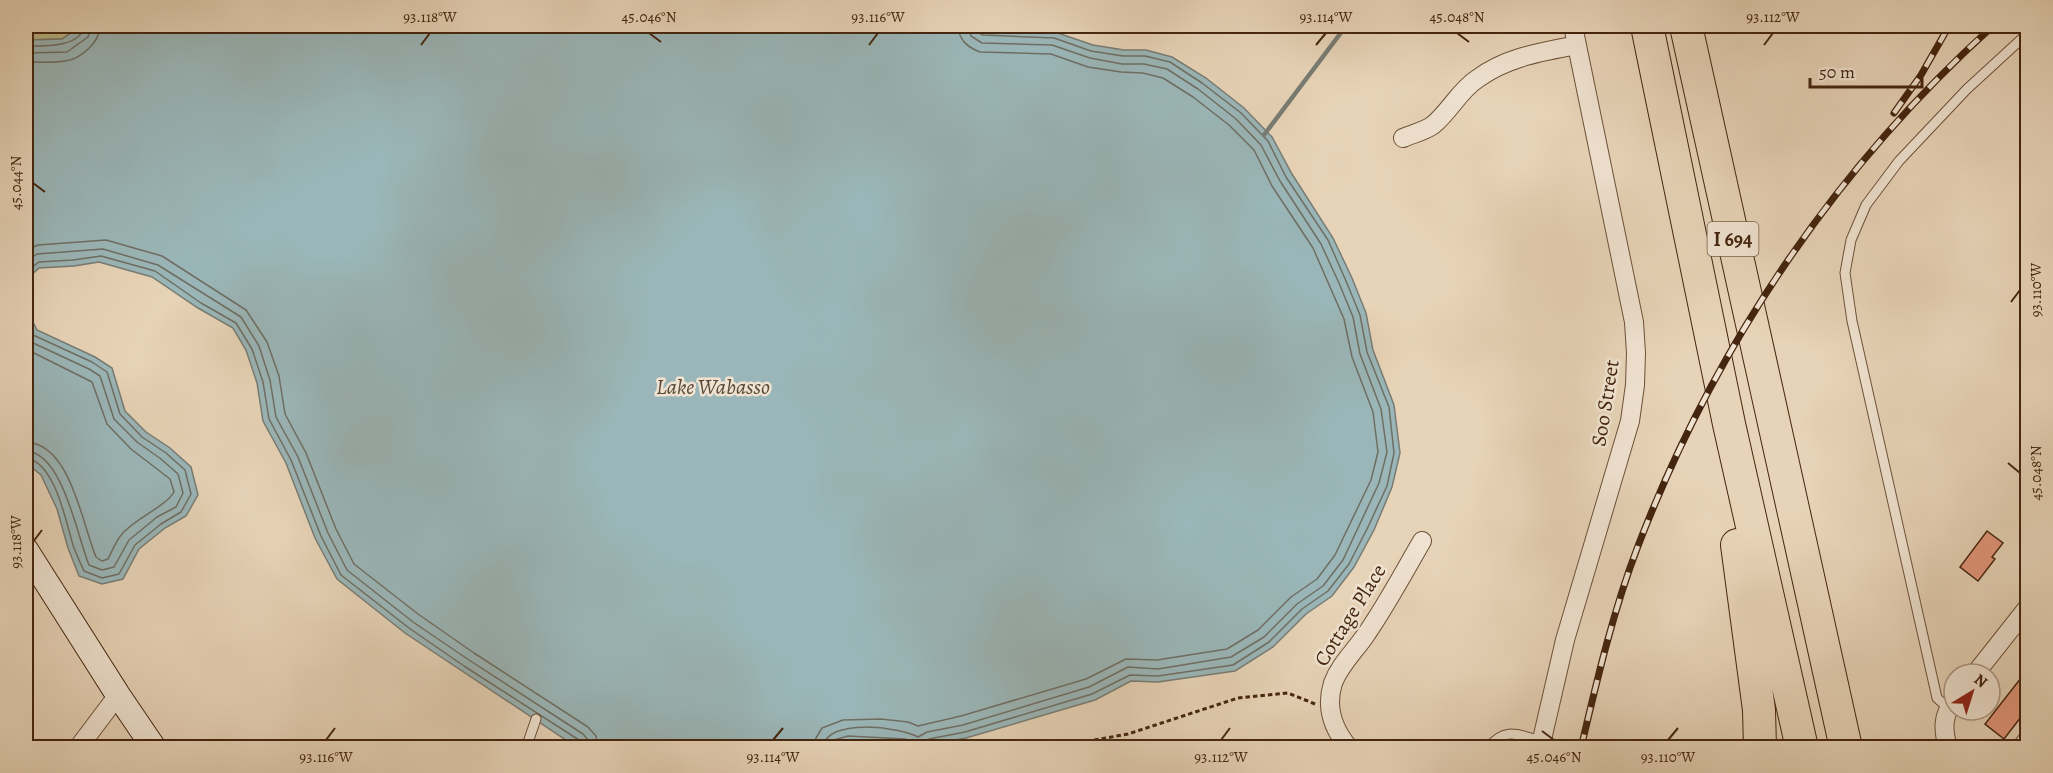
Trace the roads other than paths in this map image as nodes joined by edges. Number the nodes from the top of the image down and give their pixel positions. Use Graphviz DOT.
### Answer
graph roads {
  1 [pos="1573,26"];
  2 [pos="1647,26"];
  3 [pos="1686,26"];
  4 [pos="2028,33"];
  5 [pos="1577,45"];
  6 [pos="1403,138"];
  7 [pos="1729,424"];
  8 [pos="1422,541"];
  9 [pos="26,550"];
  10 [pos="2028,607"];
  11 [pos="1824,648"];
  12 [pos="1984,662"];
  13 [pos="118,696"];
  14 [pos="1942,700"];
  15 [pos="536,719"];
  16 [pos="1944,722"];
  17 [pos="2028,732"];
  18 [pos="1946,740"];
  19 [pos="1541,744"];
  20 [pos="78,747"];
  21 [pos="154,747"];
  22 [pos="526,747"];
  23 [pos="1349,747"];
  24 [pos="1488,747"];
  25 [pos="1760,747"];
  26 [pos="1802,747"];
  27 [pos="1846,747"];
  28 [pos="1864,747"];
  29 [pos="2015,747"];
  1 -- 5 [label="street, Soo Street"];
  2 -- 7 [label="highway, I 694"];
  3 -- 11 [label="highway, I 694"];
  4 -- 14 [label="lane"];
  5 -- 6 [label="street"];
  5 -- 19 [label="street, Soo Street"];
  7 -- 25 [label="highway"];
  7 -- 26 [label="highway, I 694"];
  8 -- 23 [label="street, Cottage Place"];
  9 -- 13 [label="street"];
  10 -- 12 [label="street"];
  11 -- 27 [label="highway, I 694"];
  11 -- 28 [label="highway"];
  13 -- 20 [label="street"];
  13 -- 21 [label="street"];
  15 -- 22 [label="lane"];
  16 -- 18 [label="street"];
  17 -- 29 [label="lane"];
  19 -- 24 [label="lane"];
}
